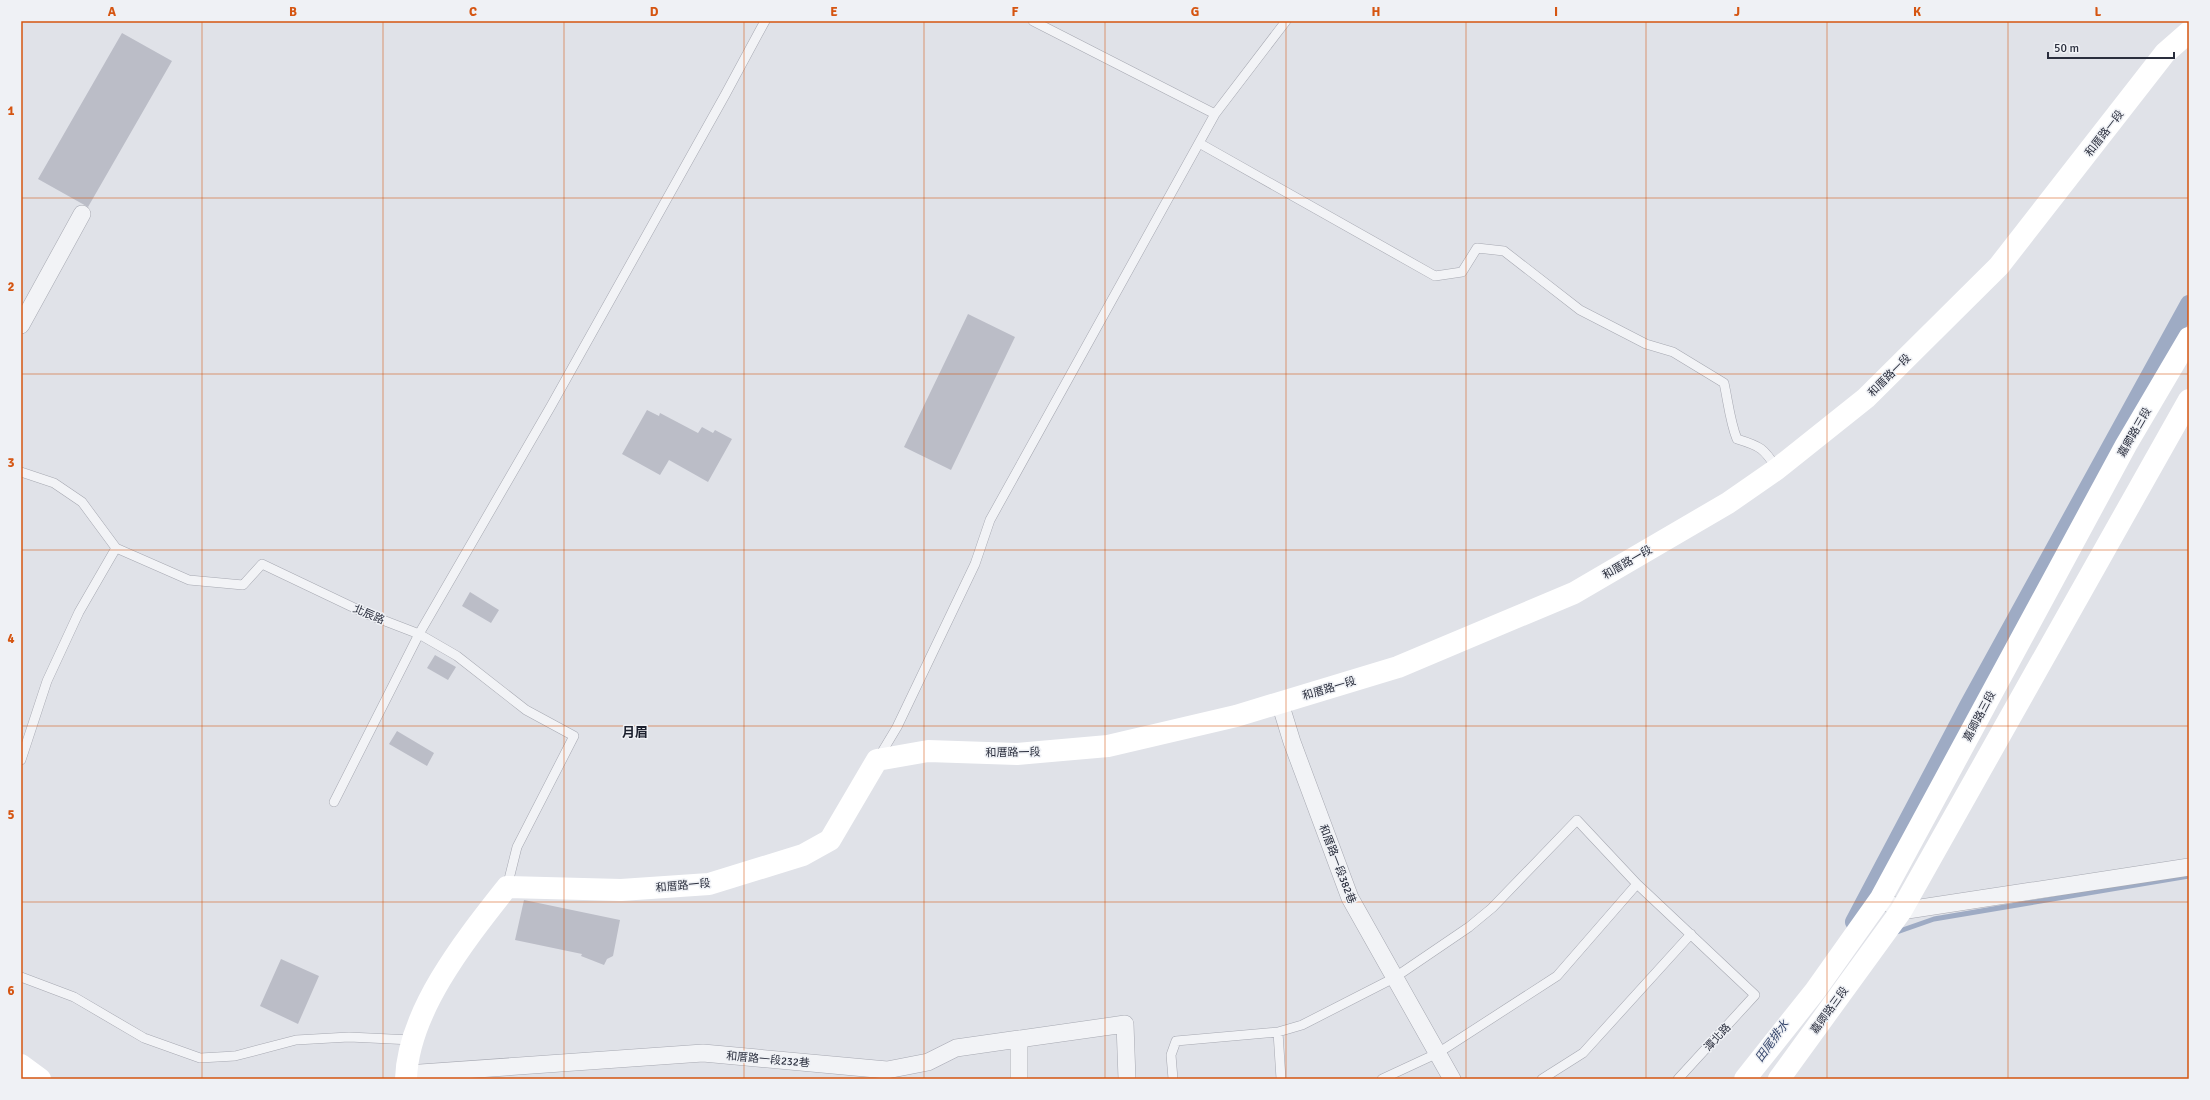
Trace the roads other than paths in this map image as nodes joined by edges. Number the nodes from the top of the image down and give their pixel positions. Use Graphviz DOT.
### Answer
graph roads {
  1 [pos="765,21"];
  2 [pos="1033,21"];
  3 [pos="1286,21"];
  4 [pos="2189,32"];
  5 [pos="1214,114"];
  6 [pos="1198,143"];
  7 [pos="82,214"];
  8 [pos="21,325"];
  9 [pos="2189,338"];
  10 [pos="2189,400"];
  11 [pos="1777,469"];
  12 [pos="21,472"];
  13 [pos="116,548"];
  14 [pos="419,634"];
  15 [pos="1280,703"];
  16 [pos="21,760"];
  17 [pos="877,760"];
  18 [pos="334,802"];
  19 [pos="2189,867"];
  20 [pos="1637,884"];
  21 [pos="507,887"];
  22 [pos="1881,898"];
  23 [pos="1901,911"];
  24 [pos="1692,934"];
  25 [pos="21,977"];
  26 [pos="1394,978"];
  27 [pos="1278,1032"];
  28 [pos="1019,1039"];
  29 [pos="412,1040"];
  30 [pos="1438,1053"];
  31 [pos="21,1065"];
  32 [pos="887,1075"];
  33 [pos="406,1077"];
  34 [pos="40,1079"];
  35 [pos="1019,1079"];
  36 [pos="1127,1079"];
  37 [pos="1173,1079"];
  38 [pos="1281,1079"];
  39 [pos="1382,1079"];
  40 [pos="1452,1079"];
  41 [pos="1542,1079"];
  42 [pos="1678,1079"];
  43 [pos="1745,1079"];
  44 [pos="1779,1079"];
  1 -- 14 [label="lane"];
  2 -- 5 [label="lane"];
  3 -- 5 [label="lane"];
  4 -- 11 [label="street, 和厝路一段"];
  5 -- 6 [label="lane"];
  6 -- 11 [label="lane"];
  6 -- 17 [label="lane"];
  7 -- 8 [label="street"];
  9 -- 22 [label="street, 嘉卿路三段"];
  10 -- 23 [label="street, 嘉卿路三段"];
  11 -- 15 [label="street, 和厝路一段"];
  12 -- 13 [label="lane, 北辰路"];
  13 -- 14 [label="lane, 北辰路"];
  13 -- 16 [label="lane"];
  14 -- 18 [label="lane"];
  14 -- 21 [label="lane, 北辰路"];
  15 -- 17 [label="street, 和厝路一段"];
  15 -- 26 [label="street, 和厝路一段382巷"];
  17 -- 21 [label="street, 和厝路一段"];
  19 -- 23 [label="street"];
  20 -- 24 [label="lane"];
  20 -- 26 [label="lane"];
  20 -- 30 [label="lane"];
  21 -- 29 [label="street"];
  22 -- 23 [label="street"];
  22 -- 43 [label="street, 嘉卿路三段"];
  23 -- 44 [label="street, 嘉卿路三段"];
  24 -- 41 [label="lane"];
  24 -- 42 [label="lane, 潭北路"];
  25 -- 29 [label="lane"];
  26 -- 27 [label="lane"];
  26 -- 30 [label="street, 和厝路一段382巷"];
  27 -- 37 [label="lane"];
  27 -- 38 [label="lane"];
  28 -- 32 [label="street, 和厝路一段232巷"];
  28 -- 35 [label="street"];
  28 -- 36 [label="street, 和厝路一段232巷"];
  29 -- 33 [label="street"];
  30 -- 39 [label="lane"];
  30 -- 40 [label="street, 和厝路一段382巷"];
  31 -- 34 [label="street"];
  32 -- 33 [label="street, 和厝路一段232巷"];
}
